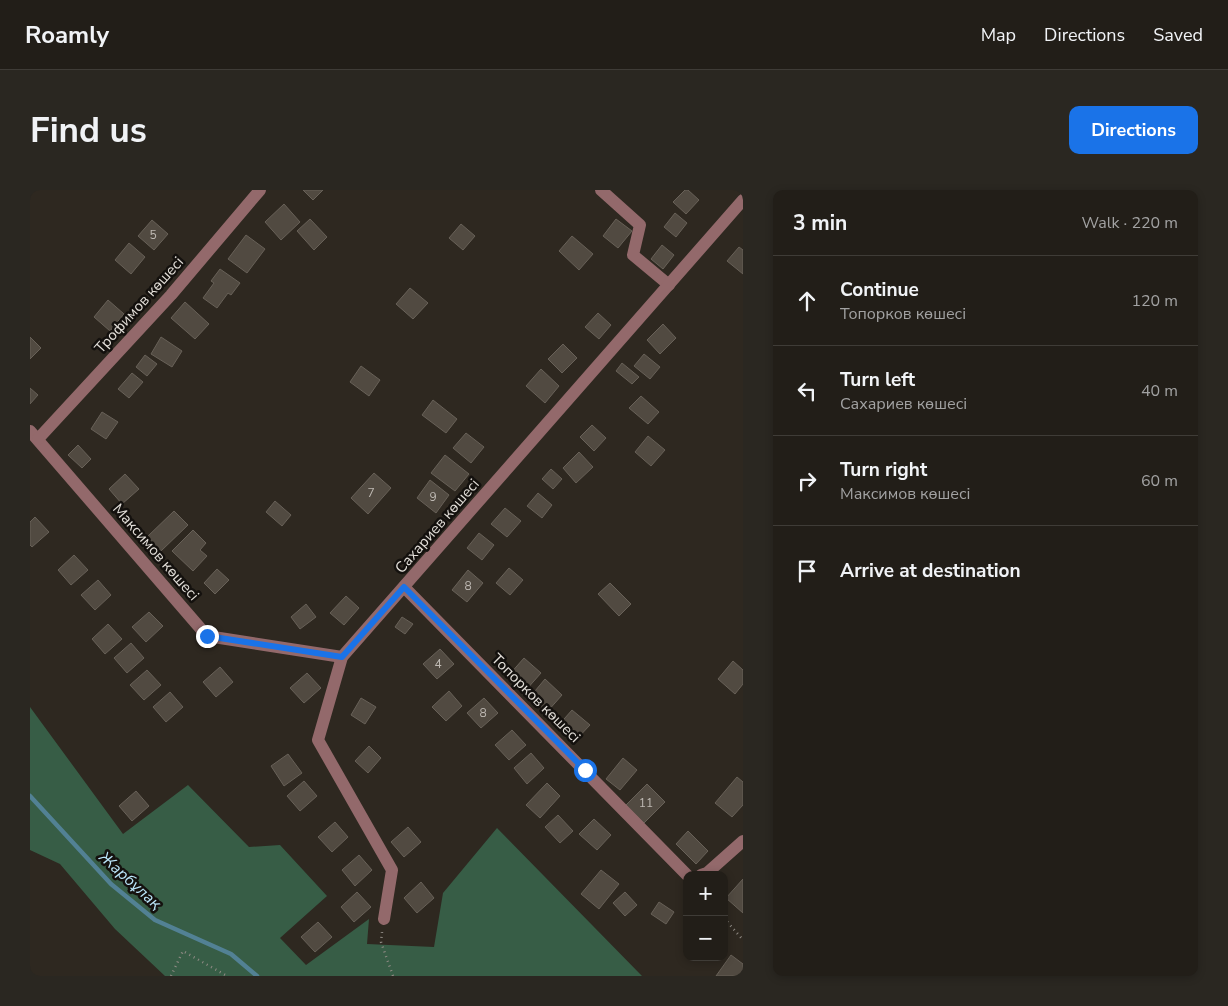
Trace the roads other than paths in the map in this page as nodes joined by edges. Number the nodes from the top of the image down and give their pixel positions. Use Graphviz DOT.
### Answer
graph roads {
  1 [pos="260,190"];
  2 [pos="601,190"];
  3 [pos="743,200"];
  4 [pos="669,285"];
  5 [pos="34,435"];
  6 [pos="404,587"];
  7 [pos="342,657"];
  8 [pos="743,841"];
  9 [pos="683,871"];
  10 [pos="710,871"];
  11 [pos="384,919"];
  1 -- 5 [label="street, Трофимов көшесі"];
  2 -- 4 [label="street"];
  3 -- 4 [label="street, Сахариев көшесі"];
  4 -- 6 [label="street, Сахариев көшесі"];
  5 -- 7 [label="street, Максимов көшесі"];
  6 -- 7 [label="street, Сахариев көшесі"];
  6 -- 9 [label="street, Топорков көшесі"];
  7 -- 11 [label="street, Сахариев көшесі"];
  8 -- 10 [label="street"];
}
